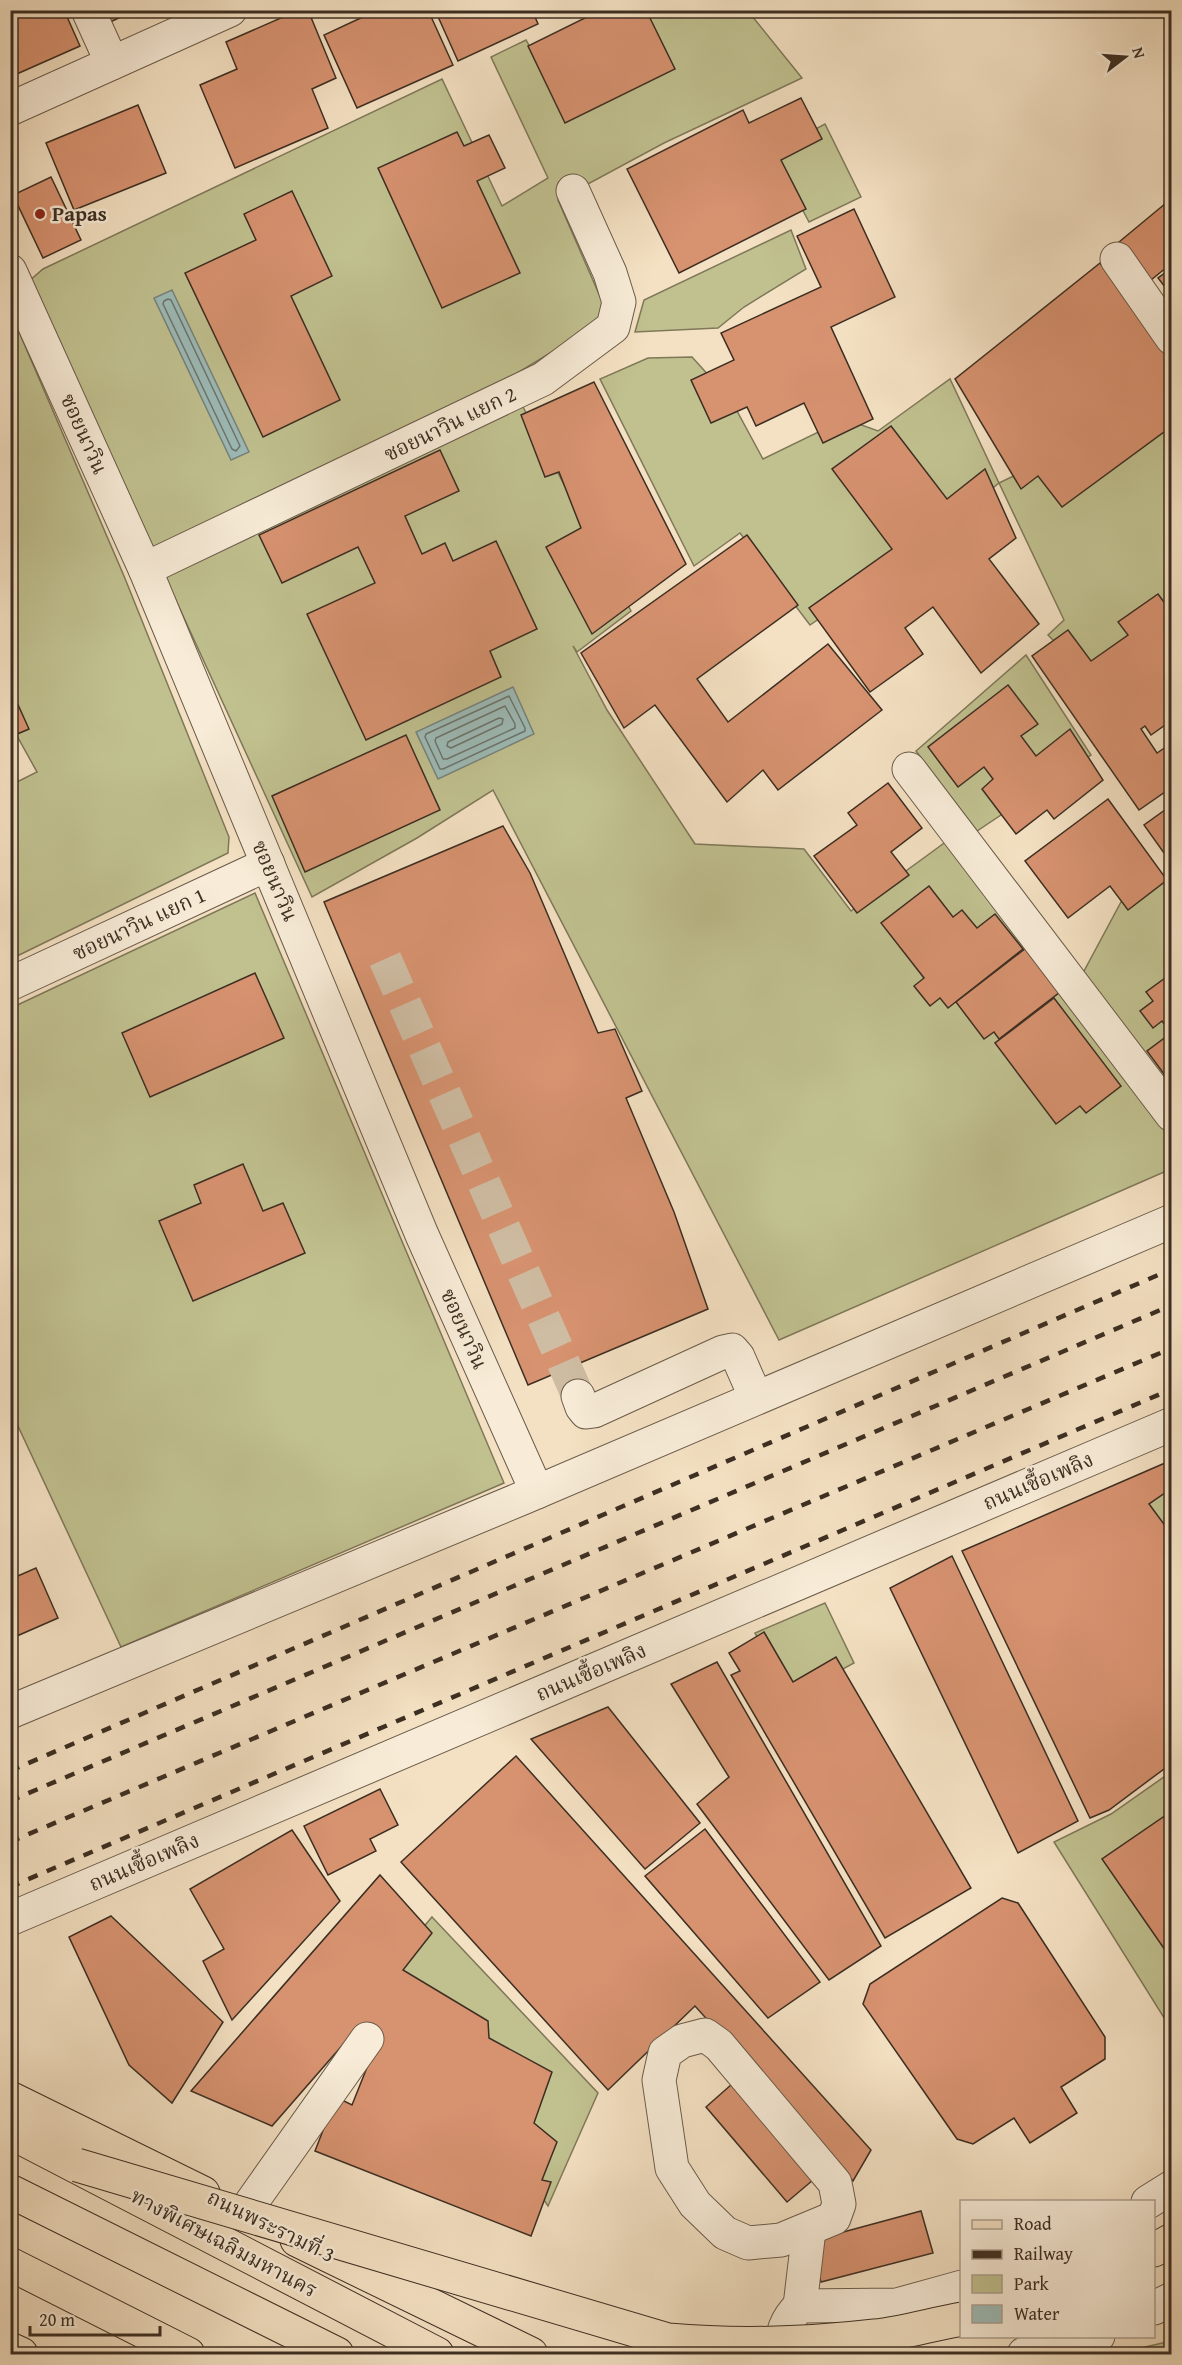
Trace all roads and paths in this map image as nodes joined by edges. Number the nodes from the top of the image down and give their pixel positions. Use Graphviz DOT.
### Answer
graph roads {
  1 [pos="88,10"];
  2 [pos="230,10"];
  3 [pos="112,63"];
  4 [pos="10,109"];
  5 [pos="573,191"];
  6 [pos="1117,259"];
  7 [pos="10,271"];
  8 [pos="1172,338"];
  9 [pos="145,569"];
  10 [pos="909,769"];
  11 [pos="268,864"];
  12 [pos="10,984"];
  13 [pos="1172,1115"];
  14 [pos="1172,1221"];
  15 [pos="578,1396"];
  16 [pos="756,1398"];
  17 [pos="1172,1424"];
  18 [pos="537,1492"];
  19 [pos="10,1712"];
  20 [pos="10,1919"];
  21 [pos="367,2039"];
  22 [pos="10,2098"];
  23 [pos="10,2132"];
  24 [pos="77,2165"];
  25 [pos="1172,2187"];
  26 [pos="10,2191"];
  27 [pos="1151,2200"];
  28 [pos="10,2203"];
  29 [pos="244,2213"];
  30 [pos="809,2230"];
  31 [pos="1172,2240"];
  32 [pos="1155,2249"];
  33 [pos="10,2264"];
  34 [pos="10,2278"];
  35 [pos="960,2288"];
  36 [pos="1172,2299"];
  37 [pos="800,2306"];
  38 [pos="1155,2308"];
  39 [pos="960,2319"];
  40 [pos="1094,2338"];
  41 [pos="10,2349"];
  42 [pos="21,2355"];
  43 [pos="163,2355"];
  44 [pos="188,2355"];
  45 [pos="312,2355"];
  46 [pos="337,2355"];
  47 [pos="436,2355"];
  48 [pos="531,2355"];
  49 [pos="780,2355"];
  50 [pos="1024,2355"];
  1 -- 3 [label="street"];
  2 -- 3 [label="street"];
  3 -- 4 [label="street"];
  5 -- 9 [label="street, ซอยนาวิน แยก 2"];
  6 -- 8 [label="street"];
  7 -- 9 [label="street, ซอยนาวิน"];
  9 -- 11 [label="street, ซอยนาวิน"];
  10 -- 13 [label="street"];
  11 -- 12 [label="street, ซอยนาวิน แยก 1"];
  11 -- 18 [label="street, ซอยนาวิน"];
  14 -- 16 [label="street"];
  15 -- 16 [label="street"];
  16 -- 18 [label="street"];
  17 -- 20 [label="street, ถนนเชื้อเพลิง"];
  18 -- 19 [label="street"];
  21 -- 29 [label="street"];
  22 -- 29 [label="main road, ถนนพระรามที่ 3"];
  23 -- 24 [label="main road, ทางพิเศษเฉลิมมหานคร"];
  24 -- 39 [label="main road, bridge"];
  24 -- 47 [label="main road, ทางพิเศษเฉลิมมหานคร, bridge"];
  25 -- 27 [label="street"];
  26 -- 46 [label="main road"];
  28 -- 45 [label="main road"];
  29 -- 48 [label="main road, ถนนพระรามที่ 3"];
  30 -- 30 [label="street"];
  30 -- 37 [label="street"];
  31 -- 32 [label="main road"];
  33 -- 44 [label="main road"];
  34 -- 43 [label="main road"];
  35 -- 37 [label="street"];
  36 -- 38 [label="street"];
  37 -- 49 [label="street"];
  40 -- 50 [label="street"];
  41 -- 42 [label="main road"];
}
